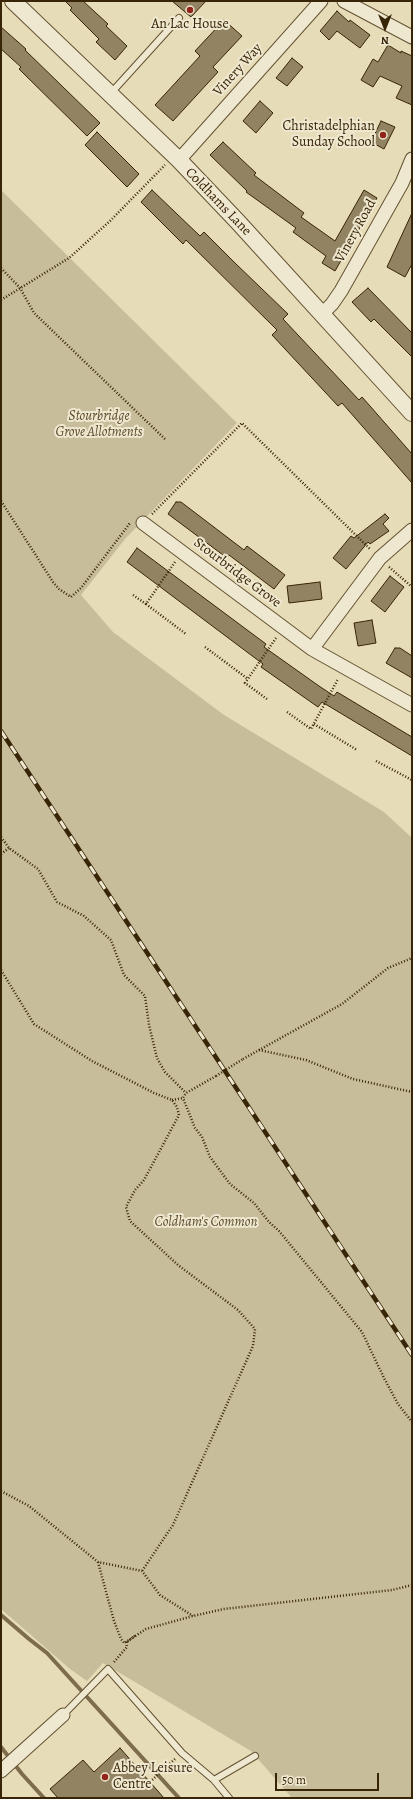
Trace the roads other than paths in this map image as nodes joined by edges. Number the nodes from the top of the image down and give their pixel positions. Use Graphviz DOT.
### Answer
graph roads {
  1 [pos="13,1"];
  2 [pos="322,1"];
  3 [pos="344,1"];
  4 [pos="179,18"];
  5 [pos="412,36"];
  6 [pos="110,94"];
  7 [pos="176,158"];
  8 [pos="412,159"];
  9 [pos="407,184"];
  10 [pos="322,314"];
  11 [pos="412,413"];
  12 [pos="137,522"];
  13 [pos="412,530"];
  14 [pos="312,649"];
  15 [pos="412,705"];
  16 [pos="63,1715"];
  17 [pos="255,1756"];
  18 [pos="8,1764"];
  19 [pos="214,1780"];
  20 [pos="229,1798"];
  1 -- 6 [label="street, Coldhams Lane"];
  2 -- 7 [label="street, Vinery Way"];
  3 -- 5 [label="street"];
  4 -- 6 [label="lane"];
  6 -- 7 [label="street, Coldhams Lane"];
  7 -- 10 [label="street, Coldhams Lane"];
  8 -- 9 [label="street, Vinery Road"];
  9 -- 10 [label="street, Vinery Road"];
  10 -- 11 [label="street, Coldhams Lane"];
  12 -- 14 [label="street, Stourbridge Grove"];
  13 -- 14 [label="street"];
  14 -- 15 [label="street, Stourbridge Grove"];
  16 -- 18 [label="street"];
  16 -- 19 [label="lane"];
  17 -- 19 [label="lane"];
  19 -- 20 [label="lane"];
}
